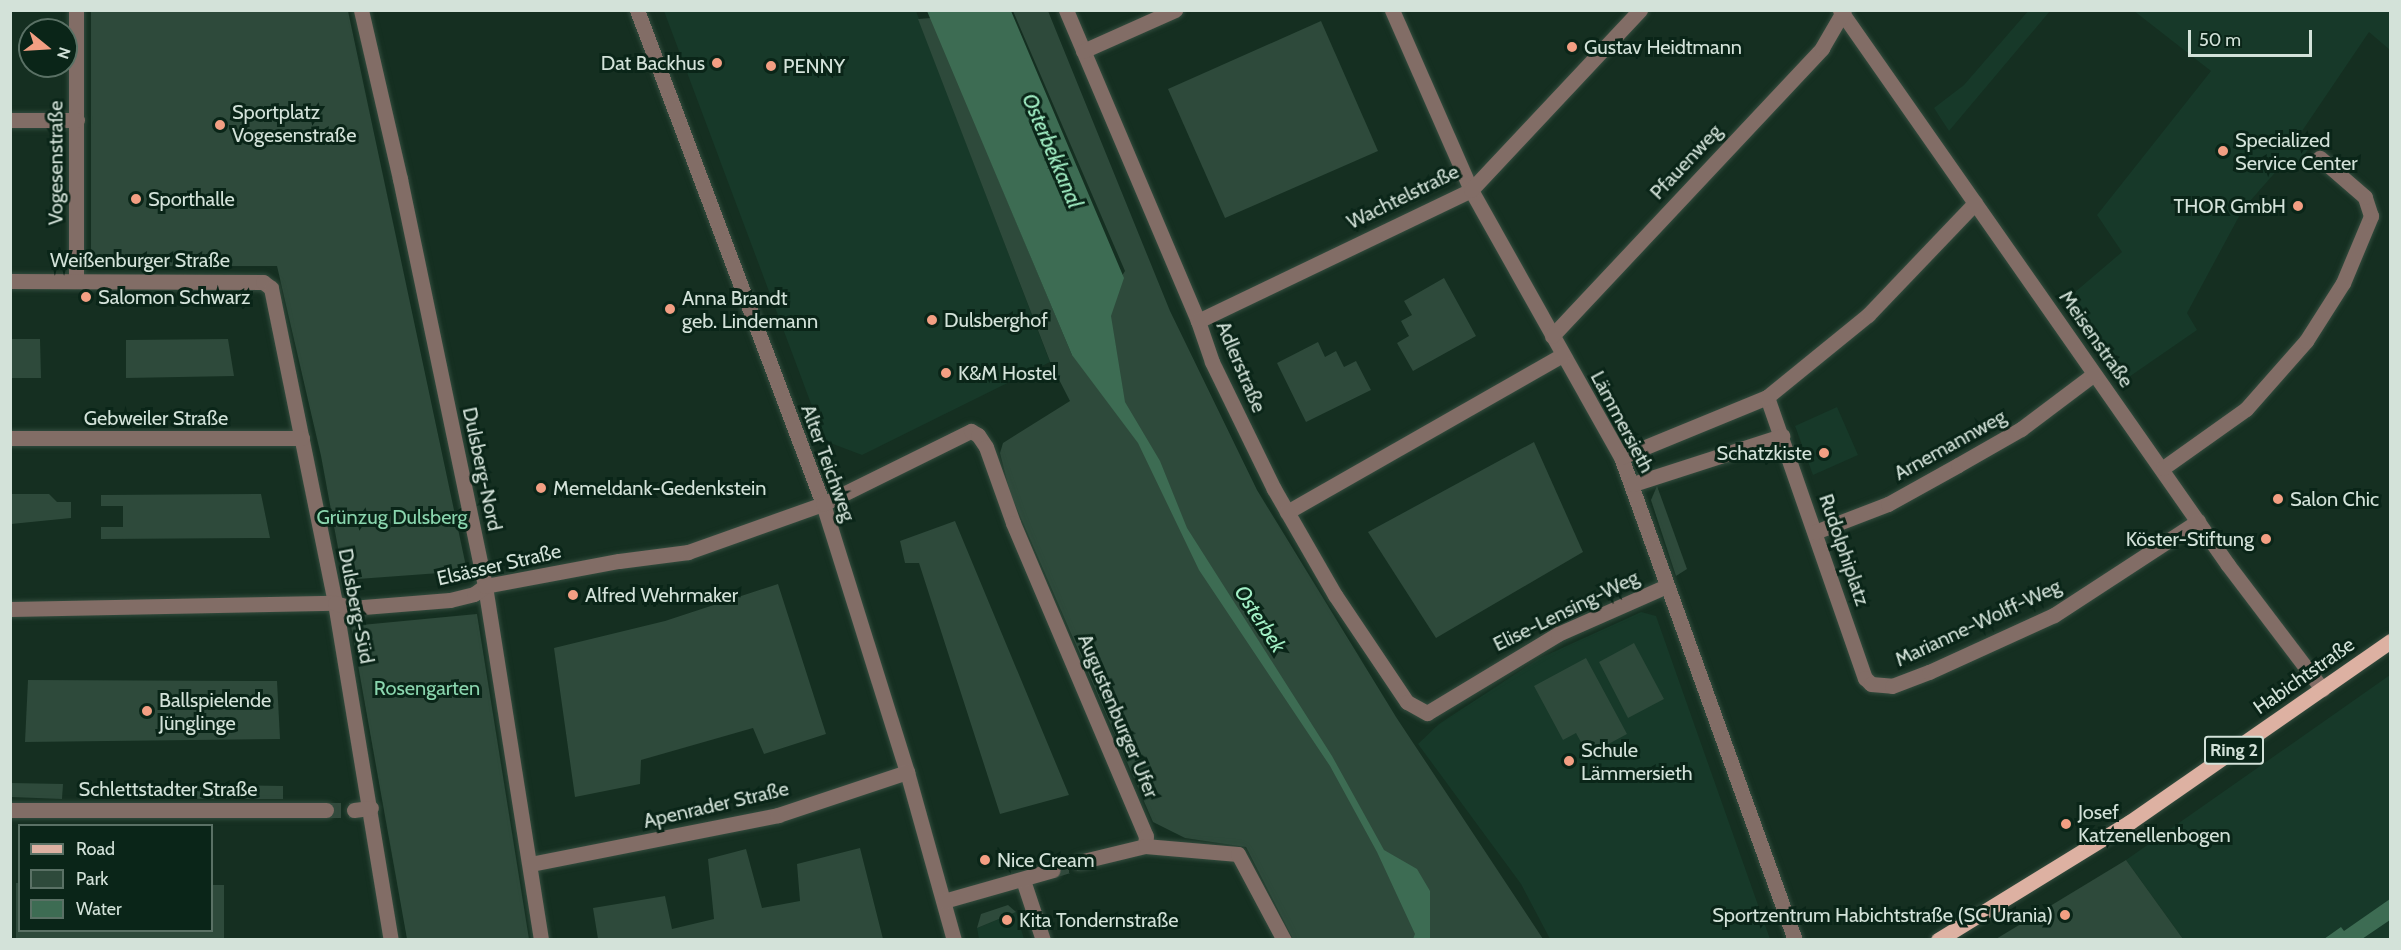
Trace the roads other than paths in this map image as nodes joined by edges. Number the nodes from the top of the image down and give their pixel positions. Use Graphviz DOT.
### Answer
graph roads {
  1 [pos="76,10"];
  2 [pos="361,10"];
  3 [pos="637,10"];
  4 [pos="1066,10"];
  5 [pos="1175,10"];
  6 [pos="1392,10"];
  7 [pos="1640,10"];
  8 [pos="1842,11"];
  9 [pos="1083,51"];
  10 [pos="10,120"];
  11 [pos="77,120"];
  12 [pos="2320,158"];
  13 [pos="1470,190"];
  14 [pos="1975,203"];
  15 [pos="10,280"];
  16 [pos="76,280"];
  17 [pos="268,283"];
  18 [pos="1198,321"];
  19 [pos="1552,336"];
  20 [pos="1562,355"];
  21 [pos="2094,374"];
  22 [pos="1767,398"];
  23 [pos="970,431"];
  24 [pos="1782,436"];
  25 [pos="10,438"];
  26 [pos="302,438"];
  27 [pos="1621,457"];
  28 [pos="2163,468"];
  29 [pos="1633,484"];
  30 [pos="822,504"];
  31 [pos="1287,512"];
  32 [pos="2198,521"];
  33 [pos="1815,532"];
  34 [pos="485,586"];
  35 [pos="1667,586"];
  36 [pos="335,603"];
  37 [pos="10,609"];
  38 [pos="2391,641"];
  39 [pos="1865,678"];
  40 [pos="2322,689"];
  41 [pos="1424,712"];
  42 [pos="908,772"];
  43 [pos="371,808"];
  44 [pos="10,810"];
  45 [pos="326,810"];
  46 [pos="354,810"];
  47 [pos="1145,846"];
  48 [pos="1079,862"];
  49 [pos="531,864"];
  50 [pos="1053,870"];
  51 [pos="1023,880"];
  52 [pos="944,902"];
  53 [pos="391,939"];
  54 [pos="541,939"];
  55 [pos="954,939"];
  56 [pos="1042,939"];
  57 [pos="1284,939"];
  58 [pos="1795,939"];
  59 [pos="1938,939"];
  1 -- 11 [label="street, Vogesenstraße"];
  2 -- 34 [label="street, Dulsberg-Nord"];
  3 -- 30 [label="street, Alter Teichweg"];
  4 -- 9 [label="street, Adlerstraße"];
  5 -- 9 [label="street"];
  6 -- 13 [label="street, Lämmersieth"];
  7 -- 13 [label="street, Wachtelstraße"];
  8 -- 14 [label="street, Meisenstraße"];
  8 -- 19 [label="street, Pfauenweg"];
  9 -- 18 [label="street, Adlerstraße"];
  10 -- 11 [label="street"];
  11 -- 16 [label="street, Vogesenstraße"];
  12 -- 28 [label="street"];
  13 -- 18 [label="street, Wachtelstraße"];
  13 -- 19 [label="street, Lämmersieth"];
  14 -- 21 [label="street, Meisenstraße"];
  14 -- 22 [label="street"];
  15 -- 16 [label="street, Weißenburger Straße"];
  16 -- 17 [label="street, Weißenburger Straße"];
  17 -- 26 [label="street, Dulsberg-Süd"];
  18 -- 31 [label="street, Adlerstraße"];
  19 -- 20 [label="street, Lämmersieth"];
  20 -- 27 [label="street, Lämmersieth"];
  20 -- 31 [label="street"];
  21 -- 28 [label="street, Meisenstraße"];
  21 -- 33 [label="street, Arnemannweg"];
  22 -- 24 [label="street, Rudolphiplatz"];
  22 -- 27 [label="street"];
  23 -- 30 [label="street, Elsässer Straße"];
  23 -- 47 [label="street, Augustenburger Ufer"];
  24 -- 29 [label="street"];
  24 -- 33 [label="street, Rudolphiplatz"];
  25 -- 26 [label="street, Gebweiler Straße"];
  26 -- 36 [label="street, Dulsberg-Süd"];
  27 -- 29 [label="street, Lämmersieth"];
  28 -- 32 [label="street, Meisenstraße"];
  29 -- 35 [label="street, Lämmersieth"];
  30 -- 34 [label="street, Elsässer Straße"];
  30 -- 42 [label="street, Alter Teichweg"];
  31 -- 41 [label="street, Adlerstraße"];
  32 -- 39 [label="street, Marianne-Wolff-Weg"];
  32 -- 40 [label="street, Meisenstraße"];
  33 -- 39 [label="street, Rudolphiplatz"];
  34 -- 36 [label="street, Elsässer Straße"];
  34 -- 49 [label="street, Dulsberg-Nord"];
  35 -- 41 [label="street, Elise-Lensing-Weg"];
  35 -- 58 [label="street, Lämmersieth"];
  36 -- 37 [label="street, Elsässer Straße"];
  36 -- 43 [label="street, Dulsberg-Süd"];
  38 -- 40 [label="main road, Habichtstraße / Ring 2"];
  40 -- 59 [label="main road, Habichtstraße / Ring 2"];
  42 -- 49 [label="street, Apenrader Straße"];
  42 -- 52 [label="street, Alter Teichweg"];
  43 -- 46 [label="street"];
  43 -- 53 [label="street, Dulsberg-Süd"];
  44 -- 45 [label="street, Schlettstadter Straße"];
  47 -- 48 [label="street"];
  47 -- 57 [label="street"];
  49 -- 54 [label="street, Dulsberg-Nord"];
  50 -- 51 [label="street"];
  51 -- 52 [label="street"];
  51 -- 56 [label="street"];
  52 -- 55 [label="street, Alter Teichweg"];
}
